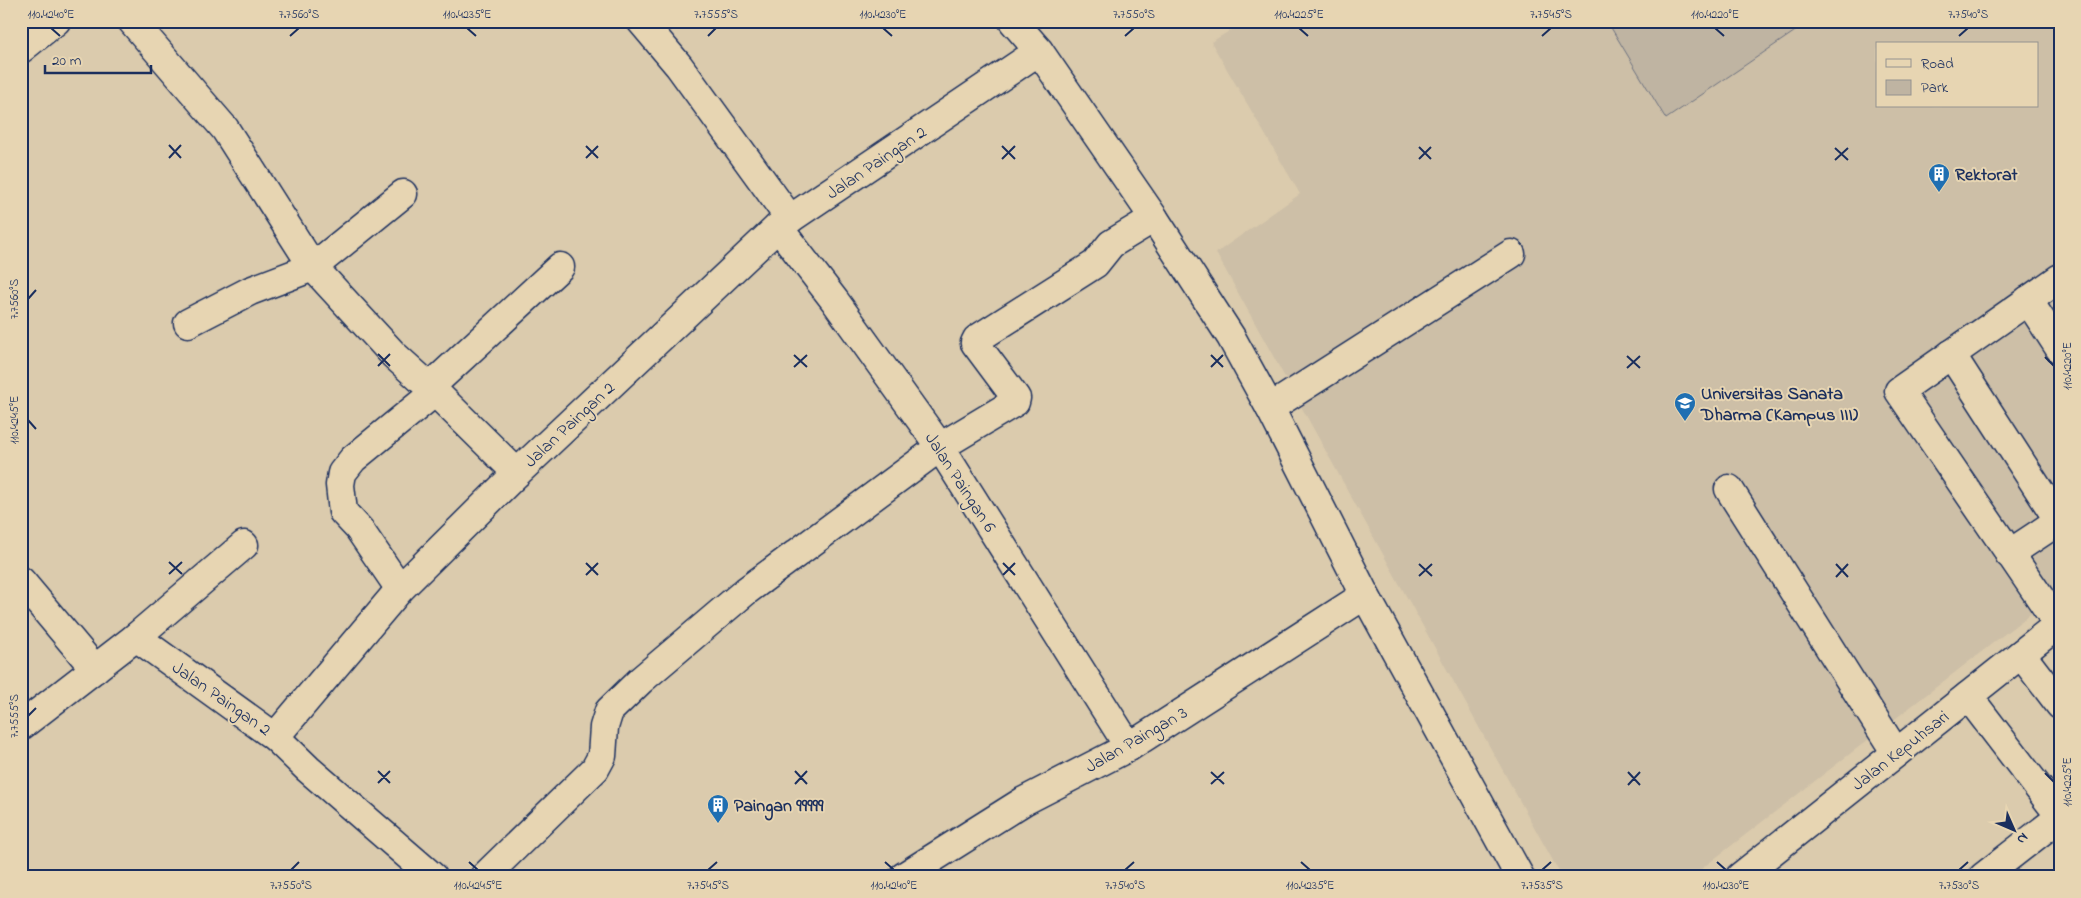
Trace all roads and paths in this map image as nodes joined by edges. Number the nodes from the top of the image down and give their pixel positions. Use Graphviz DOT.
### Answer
graph roads {
  1 [pos="56,21"];
  2 [pos="132,21"];
  3 [pos="641,21"];
  4 [pos="1013,21"];
  5 [pos="21,49"];
  6 [pos="1039,52"];
  7 [pos="404,194"];
  8 [pos="1154,218"];
  9 [pos="784,223"];
  10 [pos="1510,254"];
  11 [pos="313,267"];
  12 [pos="560,267"];
  13 [pos="2060,278"];
  14 [pos="2028,300"];
  15 [pos="188,323"];
  16 [pos="2060,349"];
  17 [pos="1951,354"];
  18 [pos="432,389"];
  19 [pos="1270,408"];
  20 [pos="940,447"];
  21 [pos="517,473"];
  22 [pos="1729,489"];
  23 [pos="2059,520"];
  24 [pos="244,544"];
  25 [pos="2009,554"];
  26 [pos="21,581"];
  27 [pos="400,589"];
  28 [pos="1365,595"];
  29 [pos="2059,624"];
  30 [pos="136,637"];
  31 [pos="2020,654"];
  32 [pos="94,669"];
  33 [pos="1968,696"];
  34 [pos="2060,705"];
  35 [pos="21,726"];
  36 [pos="275,738"];
  37 [pos="1129,746"];
  38 [pos="1896,753"];
  39 [pos="2060,817"];
  40 [pos="433,877"];
  41 [pos="484,877"];
  42 [pos="903,877"];
  43 [pos="1520,877"];
  44 [pos="1740,877"];
  45 [pos="1983,877"];
  1 -- 5 [label="street"];
  2 -- 11 [label="street"];
  3 -- 9 [label="street, Jalan Paingan 6"];
  4 -- 6 [label="street"];
  6 -- 8 [label="street"];
  6 -- 9 [label="street, Jalan Paingan 2"];
  7 -- 11 [label="street"];
  8 -- 19 [label="street"];
  8 -- 20 [label="street"];
  9 -- 20 [label="street, Jalan Paingan 6"];
  9 -- 21 [label="street, Jalan Paingan 2"];
  10 -- 19 [label="street"];
  11 -- 15 [label="street"];
  11 -- 18 [label="street"];
  12 -- 18 [label="street"];
  13 -- 14 [label="street"];
  14 -- 16 [label="street"];
  14 -- 17 [label="street"];
  17 -- 23 [label="street"];
  17 -- 25 [label="street"];
  18 -- 21 [label="street"];
  18 -- 27 [label="street"];
  19 -- 28 [label="street"];
  20 -- 37 [label="street, Jalan Paingan 6"];
  20 -- 41 [label="street"];
  21 -- 27 [label="street, Jalan Paingan 2"];
  22 -- 38 [label="street"];
  23 -- 25 [label="street"];
  24 -- 30 [label="street"];
  25 -- 29 [label="street"];
  26 -- 32 [label="street"];
  27 -- 36 [label="street, Jalan Paingan 2"];
  28 -- 37 [label="street, Jalan Paingan 3"];
  28 -- 43 [label="street"];
  29 -- 31 [label="street, Jalan Kepuhsari"];
  30 -- 32 [label="street"];
  30 -- 36 [label="street, Jalan Paingan 2"];
  31 -- 33 [label="street, Jalan Kepuhsari"];
  31 -- 34 [label="street"];
  32 -- 35 [label="street"];
  33 -- 38 [label="street, Jalan Kepuhsari"];
  33 -- 39 [label="street"];
  36 -- 40 [label="street"];
  37 -- 42 [label="street, Jalan Paingan 3"];
  38 -- 44 [label="street, Jalan Kepuhsari"];
  39 -- 45 [label="street"];
}
